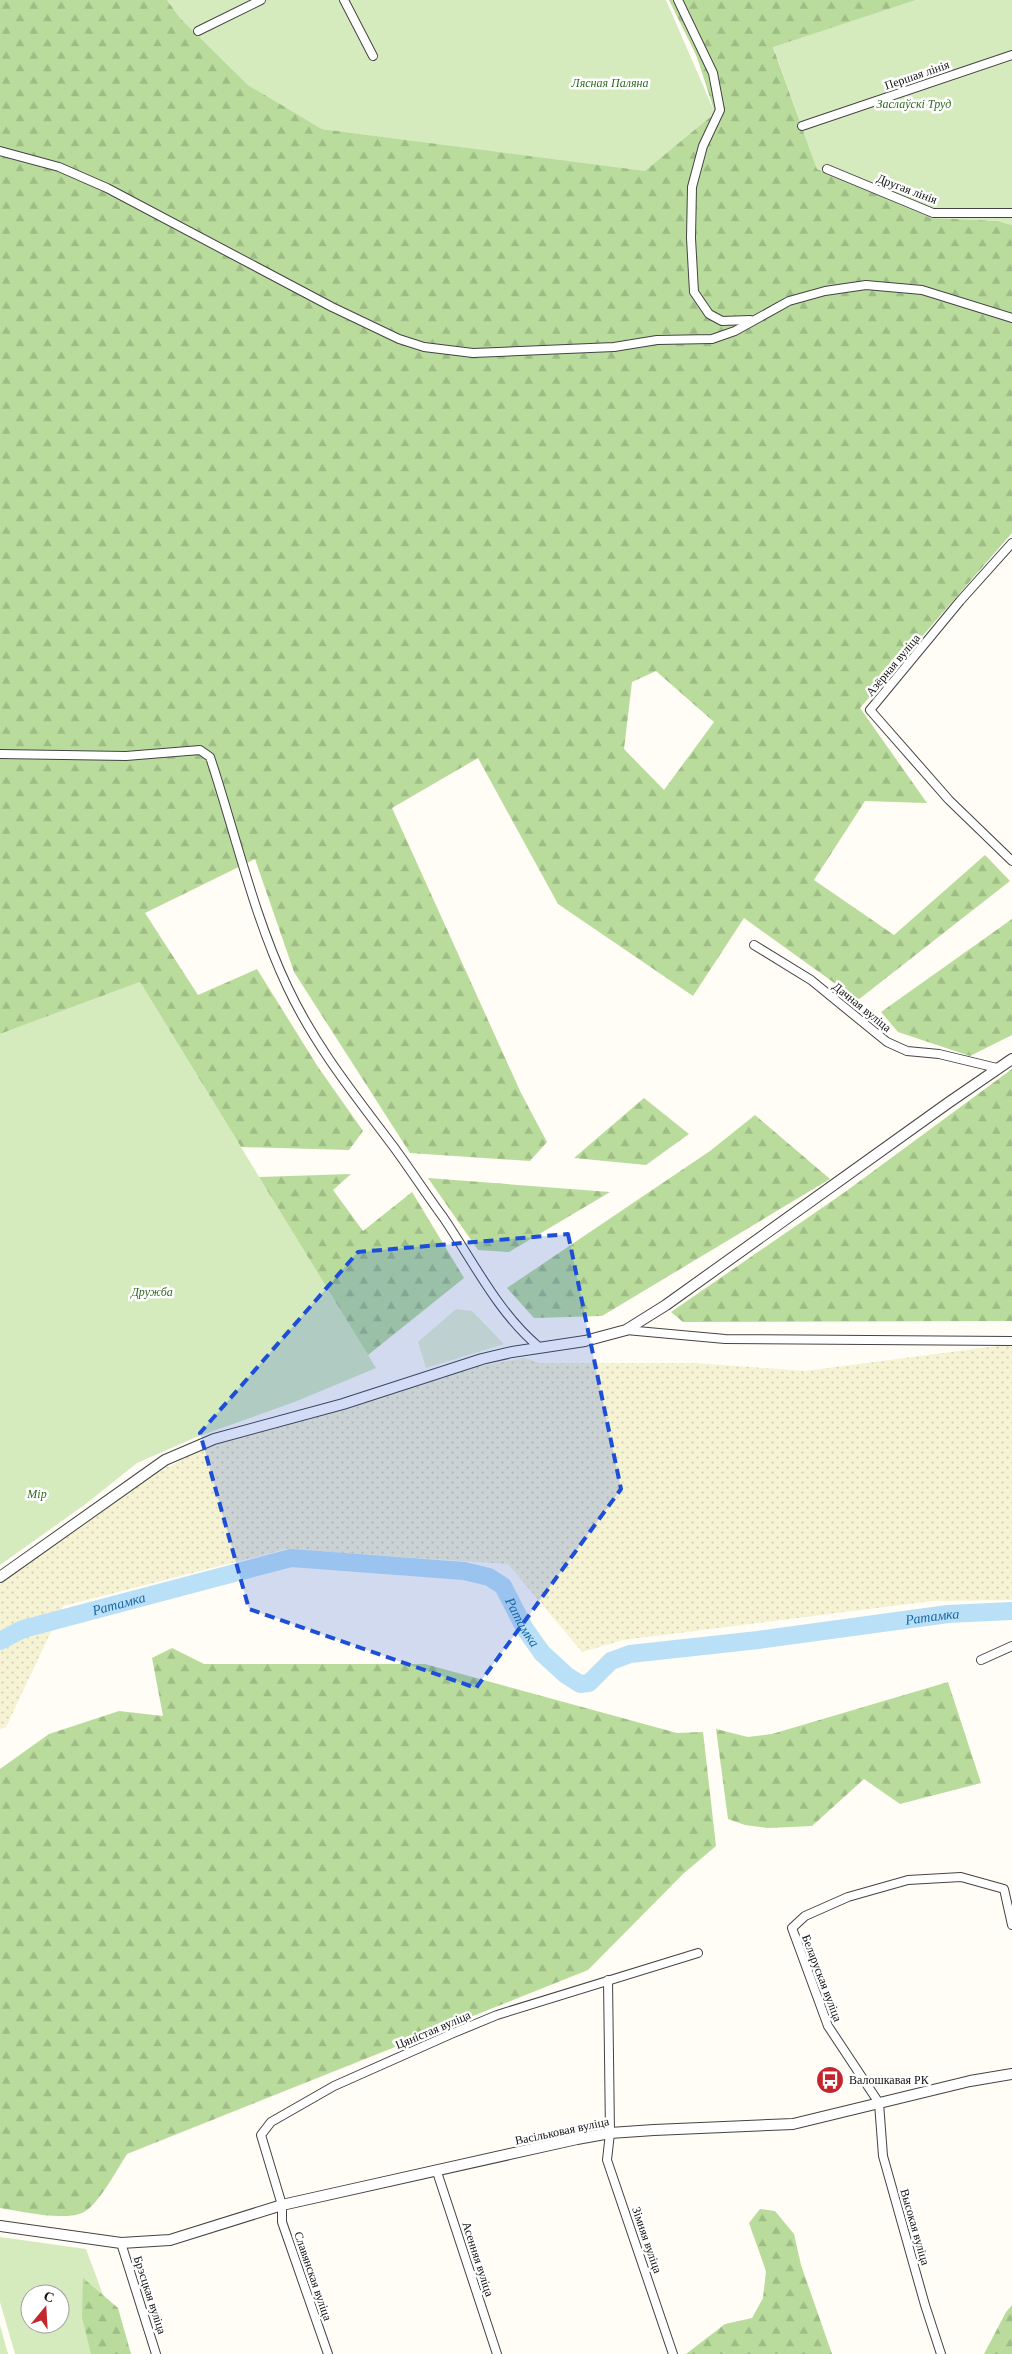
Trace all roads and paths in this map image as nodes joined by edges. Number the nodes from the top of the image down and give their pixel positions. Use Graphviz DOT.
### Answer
graph roads {
  1 [pos="261,0"];
  2 [pos="344,0"];
  3 [pos="678,0"];
  4 [pos="198,31"];
  5 [pos="1012,55"];
  6 [pos="373,56"];
  7 [pos="802,126"];
  8 [pos="0,151"];
  9 [pos="827,169"];
  10 [pos="1012,213"];
  11 [pos="1012,318"];
  12 [pos="755,319"];
  13 [pos="1012,543"];
  14 [pos="0,754"];
  15 [pos="1012,862"];
  16 [pos="754,945"];
  17 [pos="1012,1059"];
  18 [pos="997,1068"];
  19 [pos="626,1330"];
  20 [pos="1012,1341"];
  21 [pos="539,1347"];
  22 [pos="0,1577"];
  23 [pos="1012,1646"];
  24 [pos="981,1660"];
  25 [pos="1012,1925"];
  26 [pos="698,1952"];
  27 [pos="608,1980"];
  28 [pos="1012,2074"];
  29 [pos="879,2103"];
  30 [pos="610,2133"];
  31 [pos="438,2172"];
  32 [pos="282,2205"];
  33 [pos="0,2226"];
  34 [pos="121,2244"];
  35 [pos="156,2354"];
  36 [pos="328,2354"];
  37 [pos="496,2354"];
  38 [pos="673,2354"];
  39 [pos="941,2354"];
  1 -- 4 [label="street"];
  2 -- 6 [label="street"];
  3 -- 12 [label="street"];
  5 -- 7 [label="street, Першая лінія"];
  8 -- 12 [label="street"];
  9 -- 10 [label="street, Другая лінія"];
  11 -- 12 [label="street"];
  13 -- 15 [label="street, Азёрная вуліца"];
  14 -- 21 [label="street"];
  16 -- 18 [label="street, Дачная вуліца"];
  17 -- 18 [label="street"];
  18 -- 19 [label="street"];
  19 -- 20 [label="street"];
  19 -- 21 [label="street"];
  21 -- 22 [label="street"];
  23 -- 24 [label="street"];
  25 -- 29 [label="street, Беларуская вуліца"];
  26 -- 27 [label="street, Цяністая вуліца"];
  27 -- 30 [label="street, Зімняя вуліца"];
  27 -- 32 [label="street, Цяністая вуліца"];
  28 -- 29 [label="street, Васільковая вуліца"];
  29 -- 30 [label="street, Васільковая вуліца"];
  29 -- 39 [label="street, Высокая вуліца"];
  30 -- 31 [label="street, Васільковая вуліца"];
  30 -- 38 [label="street, Зімняя вуліца"];
  31 -- 32 [label="street, Васільковая вуліца"];
  31 -- 37 [label="street, Асенняя вуліца"];
  32 -- 34 [label="street, Васільковая вуліца"];
  32 -- 36 [label="street, Славянская вуліца"];
  33 -- 34 [label="street, Васільковая вуліца"];
  34 -- 35 [label="street, Брэсцкая вуліца"];
}
